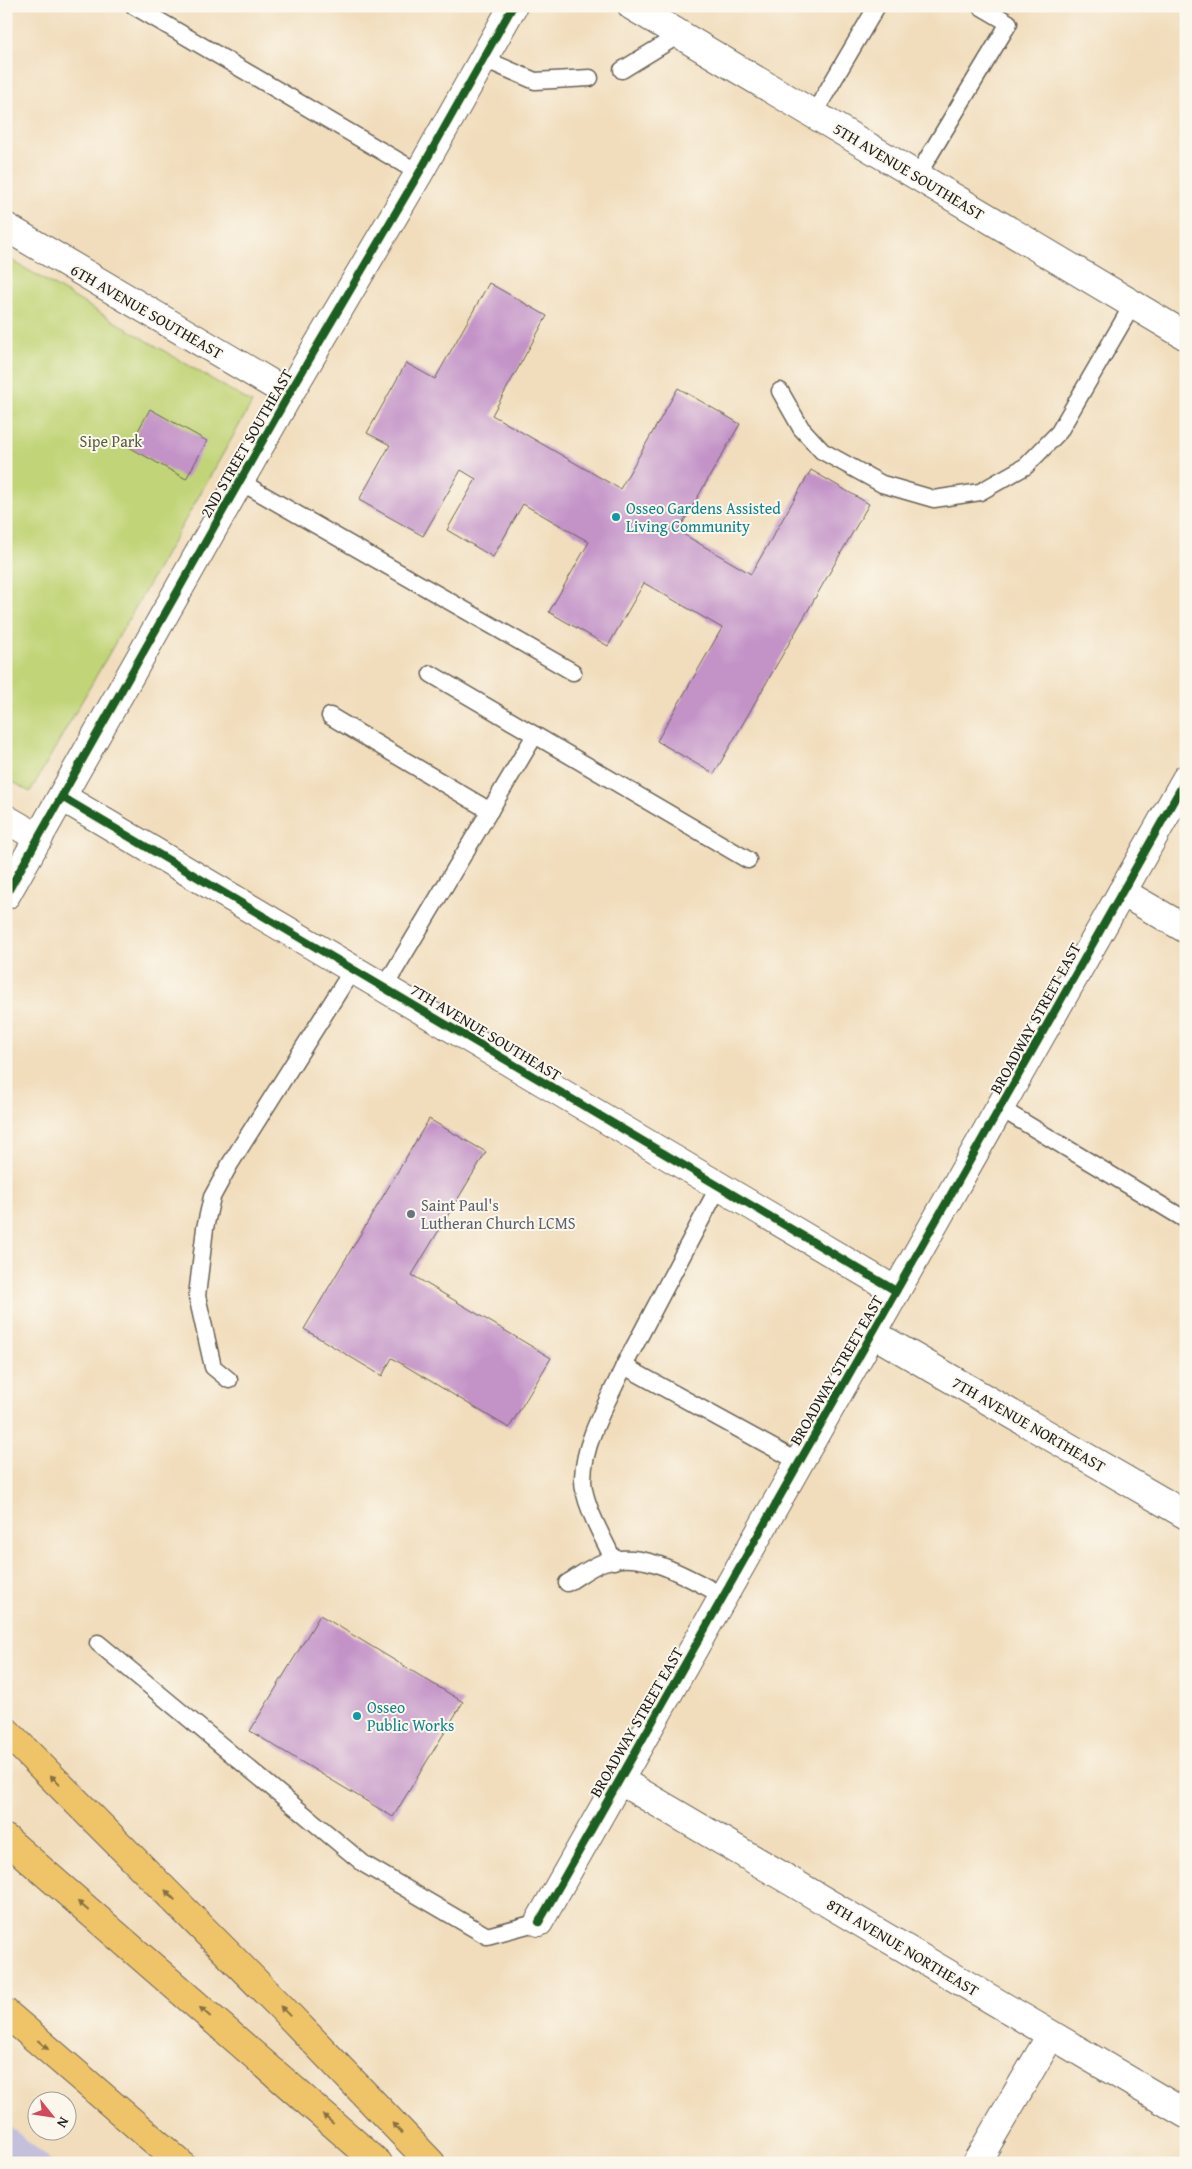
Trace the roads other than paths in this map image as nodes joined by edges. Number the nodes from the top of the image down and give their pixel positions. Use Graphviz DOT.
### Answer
graph roads {
  1 [pos="134,6"];
  2 [pos="513,6"];
  3 [pos="632,6"];
  4 [pos="877,6"];
  5 [pos="980,6"];
  6 [pos="679,35"];
  7 [pos="484,59"];
  8 [pos="622,70"];
  9 [pos="590,78"];
  10 [pos="813,114"];
  11 [pos="419,173"];
  12 [pos="917,176"];
  13 [pos="6,228"];
  14 [pos="1133,304"];
  15 [pos="1186,336"];
  16 [pos="780,391"];
  17 [pos="289,394"];
  18 [pos="239,481"];
  19 [pos="573,672"];
  20 [pos="431,674"];
  21 [pos="330,716"];
  22 [pos="535,735"];
  23 [pos="1186,779"];
  24 [pos="62,797"];
  25 [pos="490,811"];
  26 [pos="6,819"];
  27 [pos="39,838"];
  28 [pos="748,860"];
  29 [pos="1122,892"];
  30 [pos="6,896"];
  31 [pos="1186,929"];
  32 [pos="353,970"];
  33 [pos="384,988"];
  34 [pos="1000,1108"];
  35 [pos="719,1186"];
  36 [pos="1186,1220"];
  37 [pos="896,1291"];
  38 [pos="872,1333"];
  39 [pos="624,1366"];
  40 [pos="229,1380"];
  41 [pos="799,1462"];
  42 [pos="1186,1515"];
  43 [pos="614,1561"];
  44 [pos="567,1584"];
  45 [pos="724,1596"];
  46 [pos="98,1643"];
  47 [pos="6,1731"];
  48 [pos="619,1780"];
  49 [pos="6,1838"];
  50 [pos="539,1922"];
  51 [pos="6,2013"];
  52 [pos="1051,2035"];
  53 [pos="1186,2114"];
  54 [pos="180,2163"];
  55 [pos="378,2163"];
  56 [pos="431,2163"];
  57 [pos="976,2163"];
  1 -- 11 [label="lane"];
  2 -- 7 [label="street, 2ND STREET SOUTHEAST"];
  3 -- 6 [label="street, 5TH AVENUE SOUTHEAST"];
  4 -- 10 [label="lane"];
  5 -- 12 [label="lane"];
  6 -- 8 [label="lane"];
  6 -- 10 [label="street, 5TH AVENUE SOUTHEAST"];
  7 -- 9 [label="lane"];
  7 -- 11 [label="street, 2ND STREET SOUTHEAST"];
  10 -- 12 [label="street, 5TH AVENUE SOUTHEAST"];
  11 -- 17 [label="street, 2ND STREET SOUTHEAST"];
  12 -- 14 [label="street, 5TH AVENUE SOUTHEAST"];
  13 -- 17 [label="street, 6TH AVENUE SOUTHEAST"];
  14 -- 15 [label="street, 5TH AVENUE SOUTHEAST"];
  14 -- 16 [label="lane"];
  17 -- 18 [label="street, 2ND STREET SOUTHEAST"];
  18 -- 19 [label="lane"];
  18 -- 24 [label="street, 2ND STREET SOUTHEAST"];
  20 -- 22 [label="lane"];
  21 -- 25 [label="lane"];
  22 -- 25 [label="lane"];
  22 -- 28 [label="lane"];
  23 -- 29 [label="street, BROADWAY STREET EAST"];
  24 -- 27 [label="street, 2ND STREET SOUTHEAST"];
  24 -- 32 [label="street, 7TH AVENUE SOUTHEAST"];
  25 -- 33 [label="lane"];
  26 -- 27 [label="street"];
  27 -- 30 [label="street, 2ND STREET SOUTHEAST"];
  29 -- 31 [label="street"];
  29 -- 34 [label="street, BROADWAY STREET EAST"];
  32 -- 33 [label="street, 7TH AVENUE SOUTHEAST"];
  32 -- 40 [label="lane"];
  33 -- 35 [label="street, 7TH AVENUE SOUTHEAST"];
  34 -- 36 [label="lane"];
  34 -- 37 [label="street, BROADWAY STREET EAST"];
  35 -- 37 [label="street, 7TH AVENUE SOUTHEAST"];
  35 -- 39 [label="lane"];
  37 -- 38 [label="street, BROADWAY STREET EAST"];
  38 -- 41 [label="street, BROADWAY STREET EAST"];
  38 -- 42 [label="street, 7TH AVENUE NORTHEAST"];
  39 -- 41 [label="lane"];
  39 -- 43 [label="lane"];
  41 -- 45 [label="street, BROADWAY STREET EAST"];
  43 -- 44 [label="lane"];
  43 -- 45 [label="lane"];
  45 -- 48 [label="street, BROADWAY STREET EAST"];
  46 -- 50 [label="lane"];
  56 -- 47 [label="highway, one-way"];
  48 -- 50 [label="street, BROADWAY STREET EAST"];
  48 -- 52 [label="street, 8TH AVENUE NORTHEAST"];
  55 -- 49 [label="highway, one-way"];
  51 -- 54 [label="highway, one-way"];
  52 -- 53 [label="street, 8TH AVENUE NORTHEAST"];
  52 -- 57 [label="street"];
}
